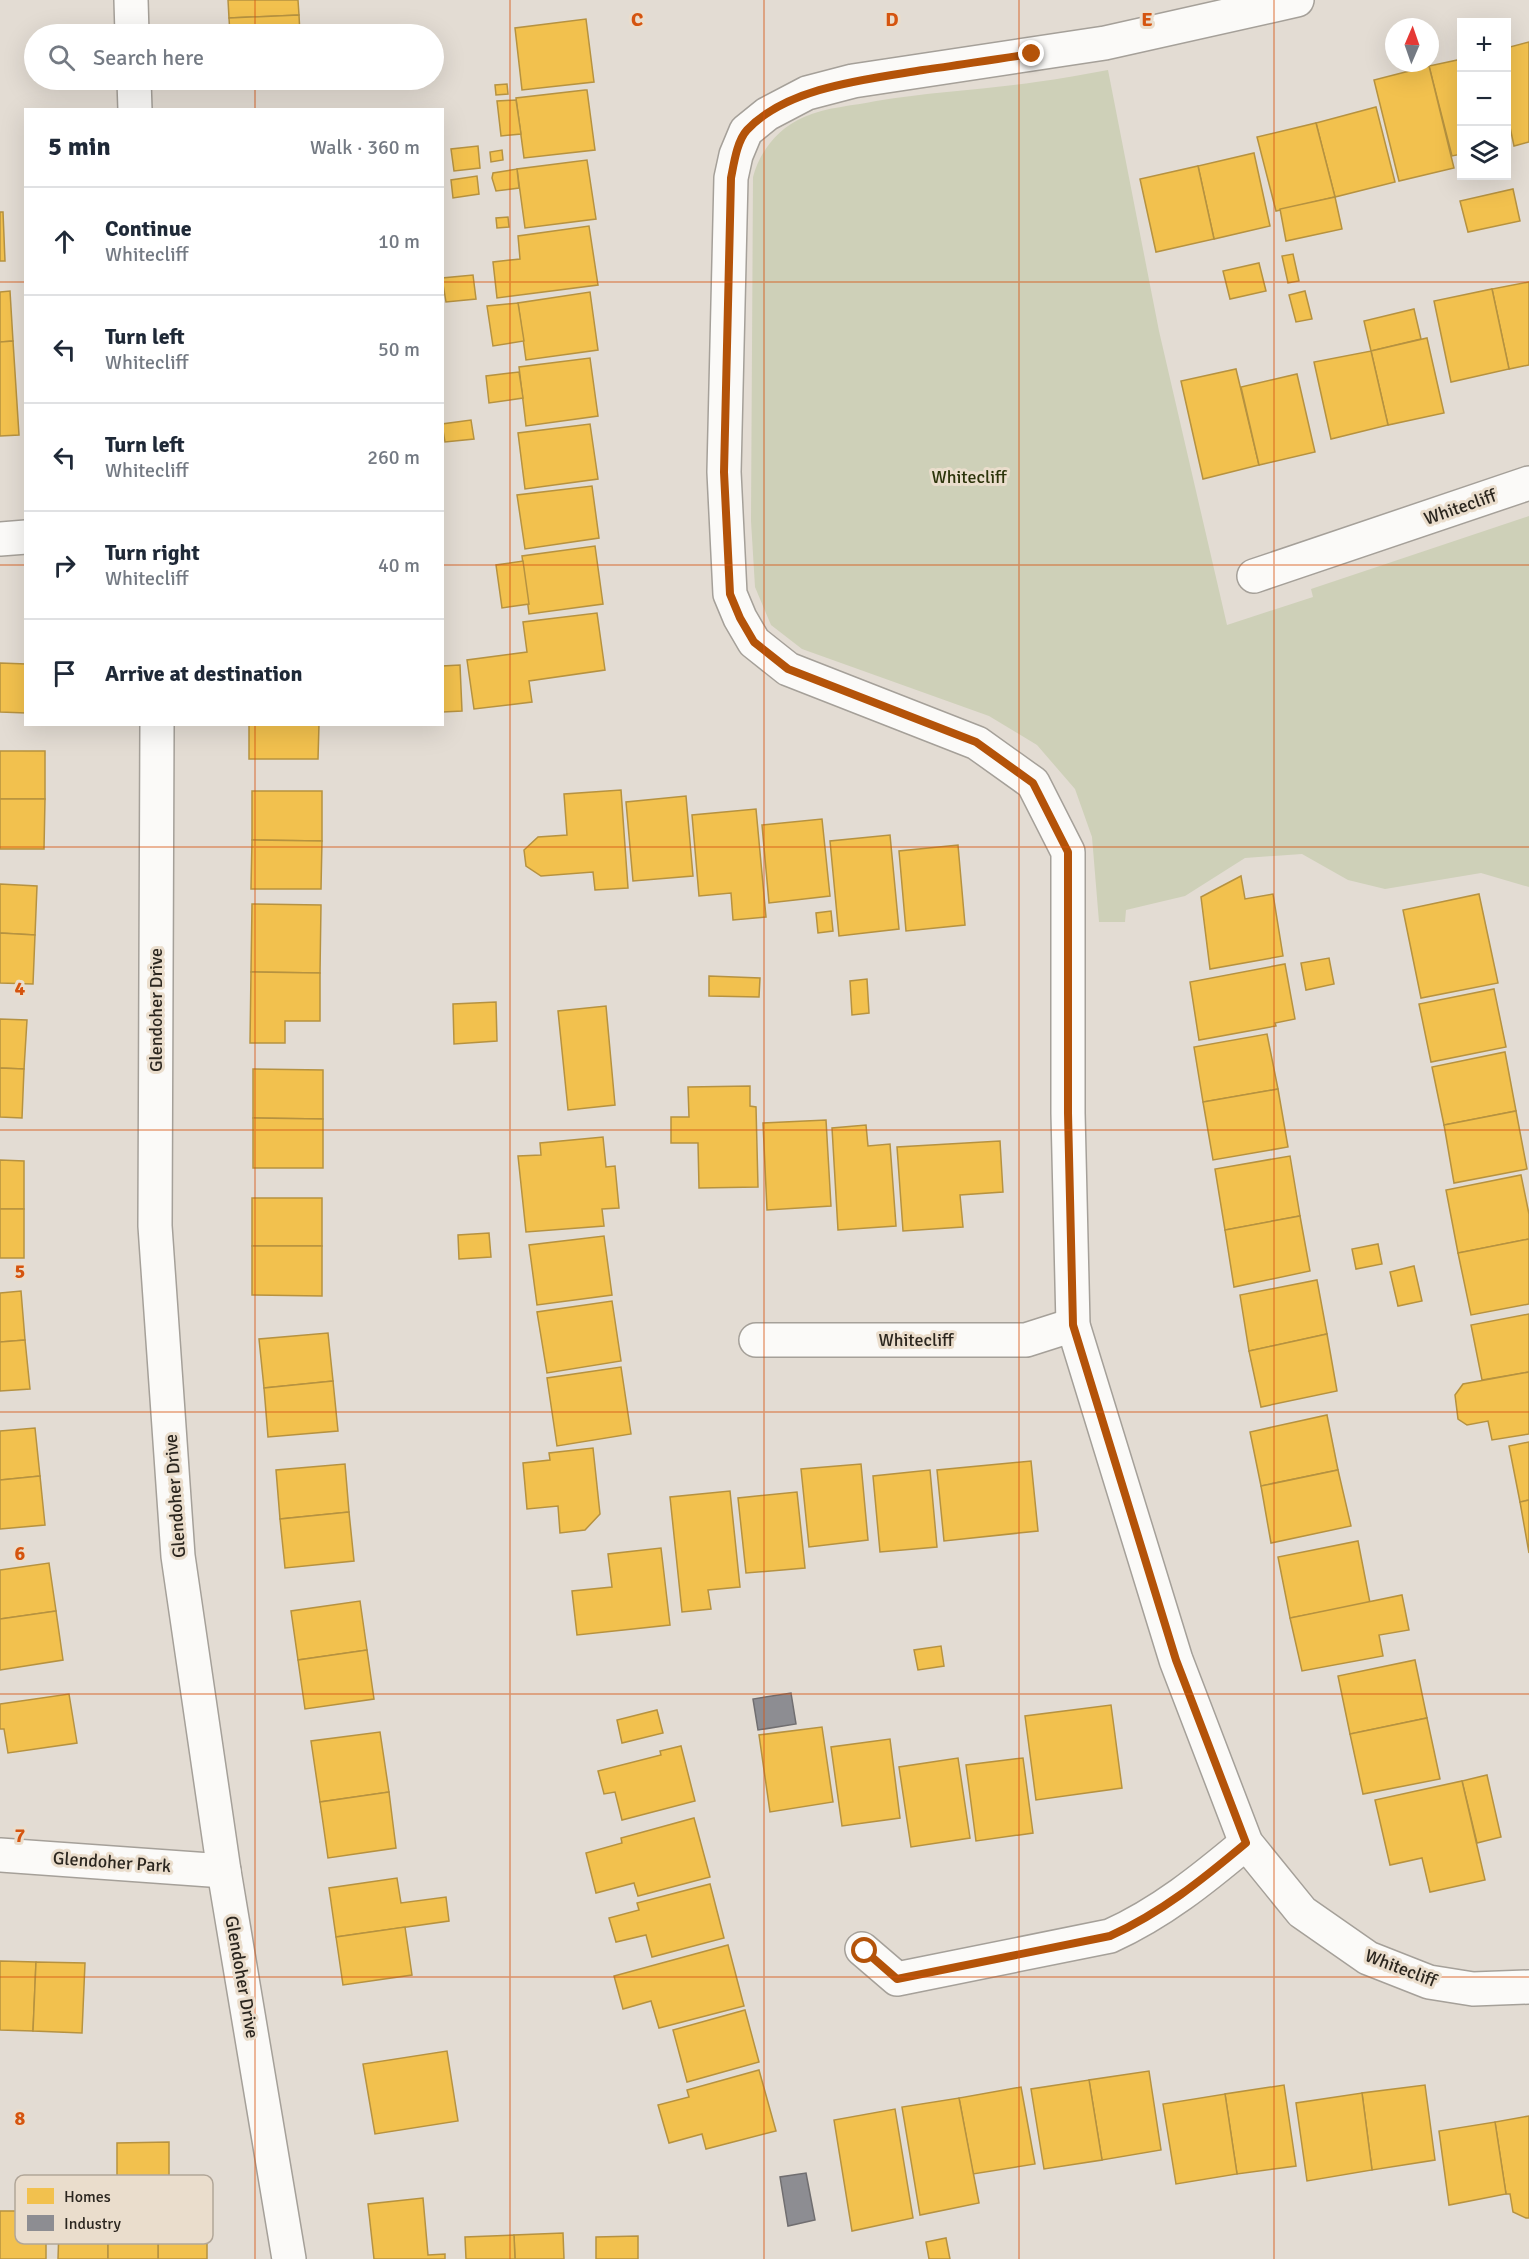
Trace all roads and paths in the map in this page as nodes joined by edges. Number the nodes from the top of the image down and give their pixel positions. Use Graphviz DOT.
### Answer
graph roads {
  1 [pos="131,0"];
  2 [pos="1297,0"];
  3 [pos="132,24"];
  4 [pos="134,90"];
  5 [pos="135,108"];
  6 [pos="1529,483"];
  7 [pos="24,537"];
  8 [pos="0,539"];
  9 [pos="1254,576"];
  10 [pos="157,726"];
  11 [pos="1073,1325"];
  12 [pos="756,1340"];
  13 [pos="1246,1843"];
  14 [pos="0,1855"];
  15 [pos="224,1871"];
  16 [pos="862,1949"];
  17 [pos="1529,1987"];
  18 [pos="289,2259"];
  1 -- 3 [label="street"];
  2 -- 11 [label="street, Whitecliff"];
  4 -- 5 [label="street"];
  6 -- 9 [label="street, Whitecliff"];
  7 -- 8 [label="street"];
  10 -- 15 [label="street, Glendoher Drive"];
  11 -- 12 [label="street, Whitecliff"];
  11 -- 13 [label="street, Whitecliff"];
  13 -- 16 [label="street"];
  13 -- 17 [label="street, Whitecliff"];
  14 -- 15 [label="street, Glendoher Park"];
  15 -- 18 [label="street, Glendoher Drive"];
}
